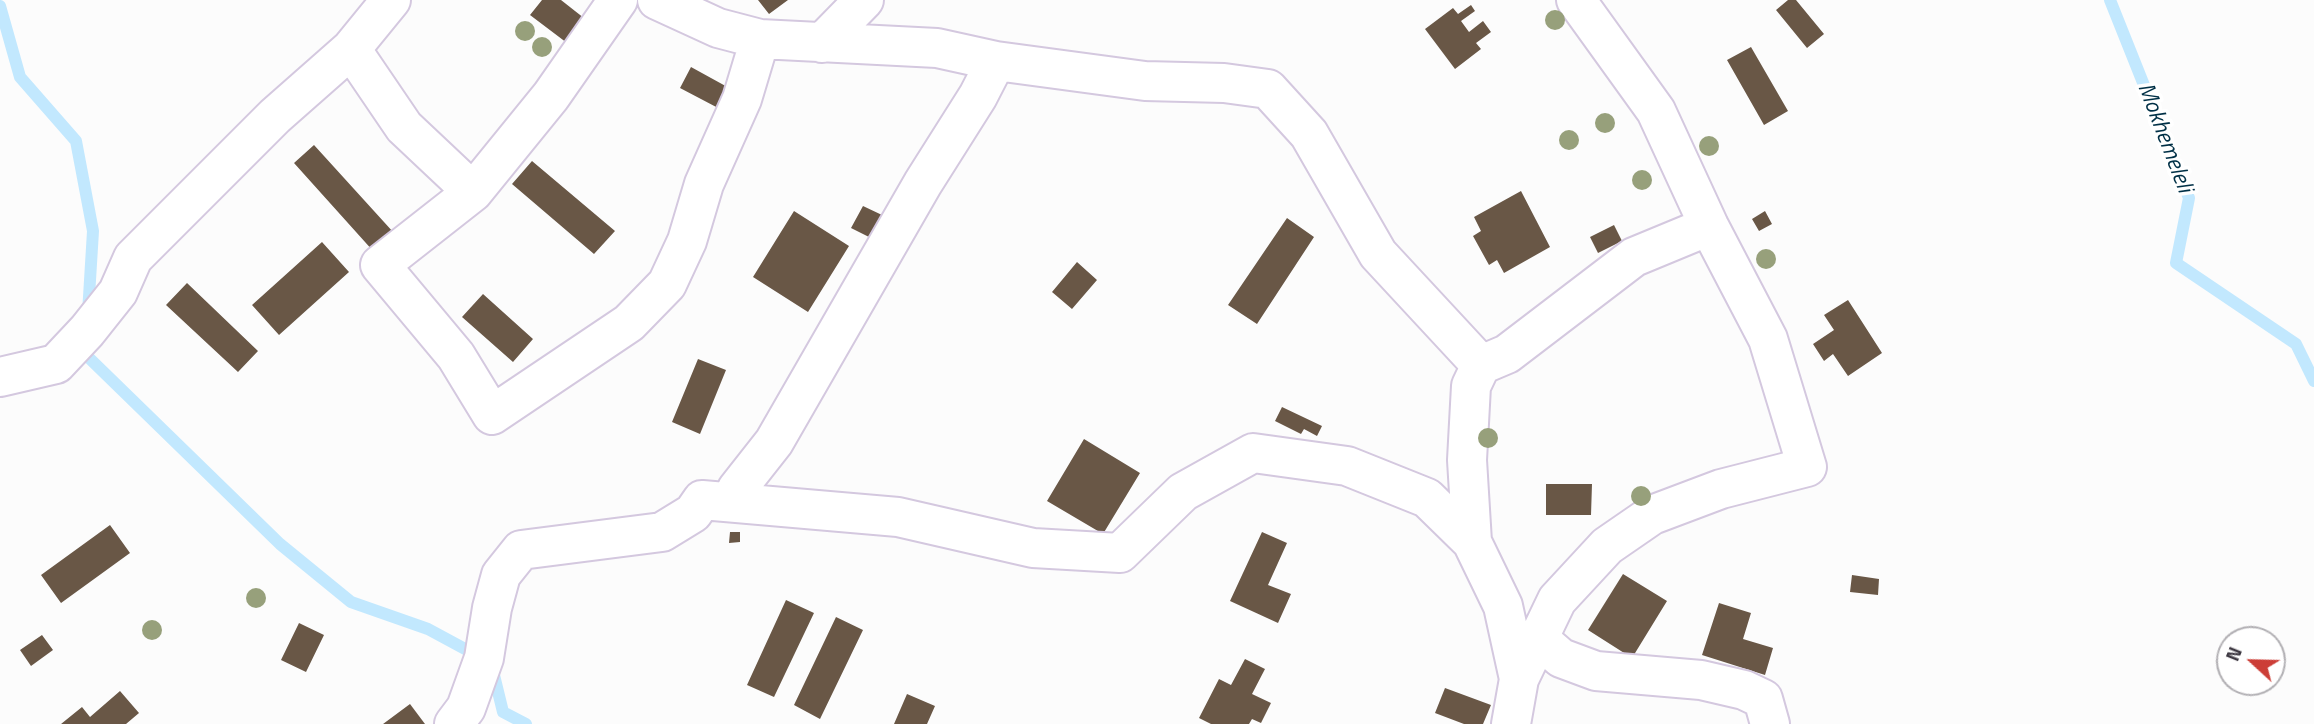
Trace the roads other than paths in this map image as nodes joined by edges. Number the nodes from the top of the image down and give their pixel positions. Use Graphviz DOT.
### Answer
graph roads {
  1 [pos="391,0"];
  2 [pos="618,0"];
  3 [pos="657,0"];
  4 [pos="864,0"];
  5 [pos="1576,0"];
  6 [pos="760,39"];
  7 [pos="822,43"];
  8 [pos="351,49"];
  9 [pos="996,61"];
  10 [pos="473,192"];
  11 [pos="1709,226"];
  12 [pos="1481,365"];
  13 [pos="0,377"];
  14 [pos="737,502"];
  15 [pos="1472,542"];
  16 [pos="1538,638"];
  17 [pos="1519,679"];
  18 [pos="454,724"];
  19 [pos="1511,724"];
  20 [pos="1770,724"];
  1 -- 8 [label="street"];
  2 -- 10 [label="street"];
  3 -- 6 [label="street"];
  4 -- 7 [label="street"];
  5 -- 11 [label="street"];
  6 -- 7 [label="street"];
  6 -- 10 [label="street"];
  7 -- 9 [label="street"];
  8 -- 10 [label="street"];
  8 -- 13 [label="street"];
  9 -- 12 [label="street"];
  9 -- 14 [label="street"];
  11 -- 12 [label="street"];
  11 -- 16 [label="street"];
  12 -- 15 [label="street"];
  14 -- 15 [label="street"];
  14 -- 18 [label="street"];
  15 -- 17 [label="street"];
  16 -- 17 [label="street"];
  16 -- 20 [label="street"];
  17 -- 19 [label="street"];
}
